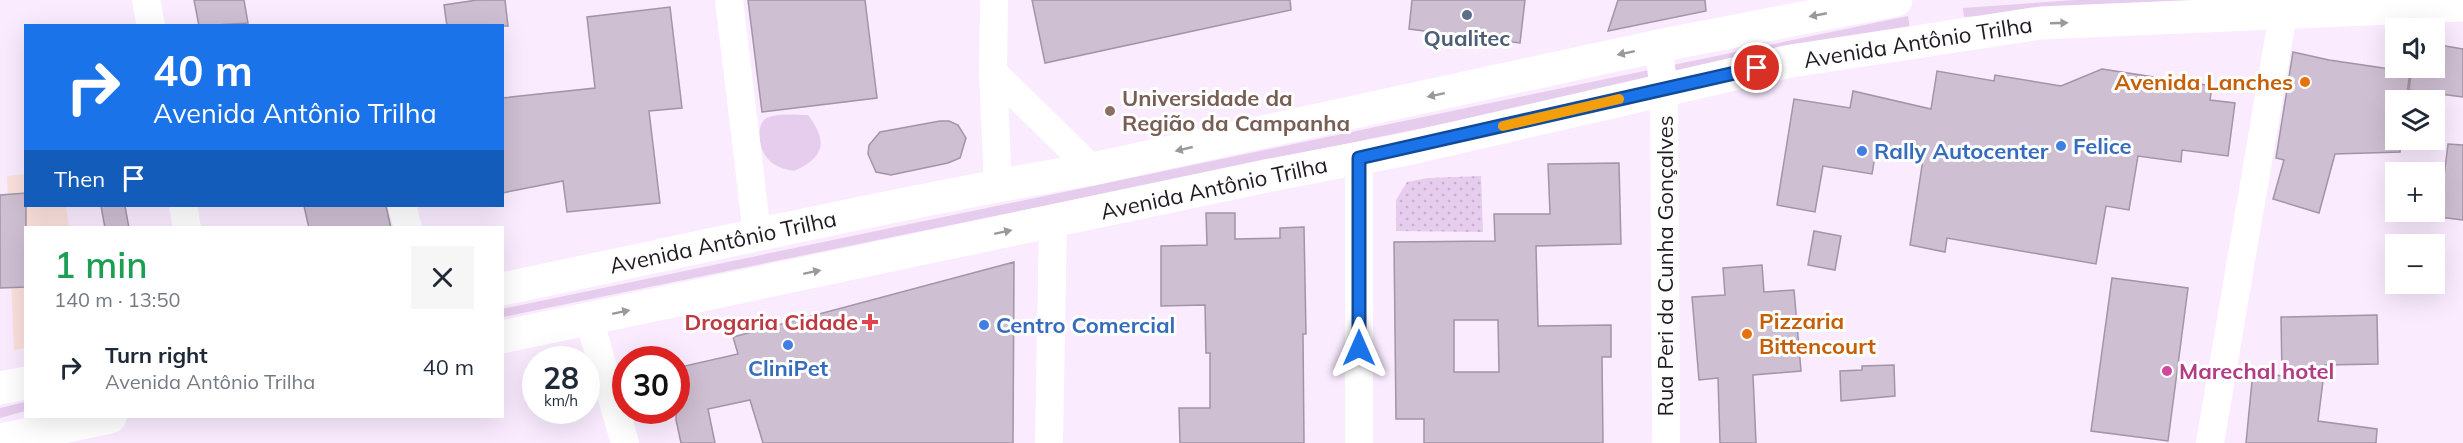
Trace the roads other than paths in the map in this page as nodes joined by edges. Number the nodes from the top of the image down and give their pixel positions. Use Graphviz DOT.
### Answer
graph roads {
  1 [pos="146,0"];
  2 [pos="729,0"];
  3 [pos="994,0"];
  4 [pos="1896,0"];
  5 [pos="2463,5"];
  6 [pos="2283,14"];
  7 [pos="151,24"];
  8 [pos="1658,46"];
  9 [pos="993,72"];
  10 [pos="1664,89"];
  11 [pos="1359,158"];
  12 [pos="1092,169"];
  13 [pos="999,185"];
  14 [pos="183,207"];
  15 [pos="402,207"];
  16 [pos="1053,221"];
  17 [pos="187,226"];
  18 [pos="407,226"];
  19 [pos="756,234"];
  20 [pos="504,289"];
  21 [pos="589,319"];
  22 [pos="504,337"];
  23 [pos="24,383"];
  24 [pos="0,388"];
  25 [pos="105,418"];
  26 [pos="0,440"];
  27 [pos="626,443"];
  28 [pos="1049,443"];
  29 [pos="1359,443"];
  30 [pos="1666,443"];
  31 [pos="2210,443"];
  1 -- 7 [label="street"];
  2 -- 19 [label="street"];
  3 -- 9 [label="street"];
  4 -- 8 [label="main road, Avenida Antônio Trilha, one-way"];
  5 -- 6 [label="main road, Avenida Antônio Trilha"];
  10 -- 6 [label="main road, Avenida Antônio Trilha, one-way"];
  6 -- 31 [label="street"];
  8 -- 10 [label="street, Rua Peri da Cunha Gonçalves"];
  8 -- 12 [label="main road, Avenida Antônio Trilha, one-way"];
  9 -- 12 [label="street"];
  9 -- 13 [label="street"];
  10 -- 11 [label="main road, Avenida Antônio Trilha"];
  10 -- 30 [label="street, Rua Peri da Cunha Gonçalves"];
  11 -- 16 [label="main road, Avenida Antônio Trilha"];
  11 -- 29 [label="street"];
  12 -- 13 [label="main road, Avenida Antônio Trilha"];
  13 -- 19 [label="main road, Avenida Antônio Trilha"];
  14 -- 17 [label="street"];
  15 -- 18 [label="street"];
  21 -- 16 [label="main road, Avenida Antônio Trilha, one-way"];
  16 -- 28 [label="street"];
  19 -- 20 [label="main road, Avenida Antônio Trilha"];
  21 -- 22 [label="main road, Avenida Antônio Trilha"];
  21 -- 27 [label="street"];
  23 -- 24 [label="main road"];
  25 -- 26 [label="main road"];
}
